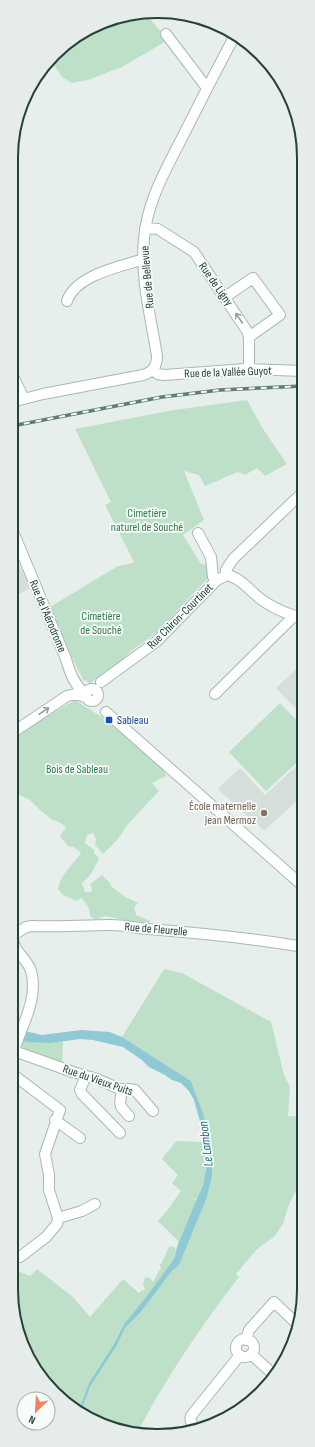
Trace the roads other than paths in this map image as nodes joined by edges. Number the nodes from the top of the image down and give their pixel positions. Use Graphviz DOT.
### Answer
graph roads {
  1 [pos="166,34"];
  2 [pos="232,40"];
  3 [pos="207,88"];
  4 [pos="145,228"];
  5 [pos="144,259"];
  6 [pos="225,297"];
  7 [pos="67,301"];
  8 [pos="249,337"];
  9 [pos="249,369"];
  10 [pos="153,370"];
  11 [pos="297,371"];
  12 [pos="18,386"];
  13 [pos="24,399"];
  14 [pos="18,400"];
  15 [pos="297,498"];
  16 [pos="198,533"];
  17 [pos="18,543"];
  18 [pos="226,576"];
  19 [pos="216,580"];
  20 [pos="297,617"];
  21 [pos="297,618"];
  22 [pos="215,694"];
  23 [pos="91,695"];
  24 [pos="18,728"];
  25 [pos="297,881"];
  26 [pos="18,932"];
  27 [pos="297,946"];
  28 [pos="18,952"];
  29 [pos="18,1039"];
  30 [pos="18,1048"];
  31 [pos="86,1076"];
  32 [pos="18,1078"];
  33 [pos="122,1090"];
  34 [pos="153,1111"];
  35 [pos="129,1116"];
  36 [pos="55,1120"];
  37 [pos="120,1133"];
  38 [pos="80,1138"];
  39 [pos="95,1204"];
  40 [pos="58,1218"];
  41 [pos="18,1257"];
  42 [pos="293,1320"];
  43 [pos="246,1340"];
  44 [pos="252,1354"];
  45 [pos="240,1355"];
  46 [pos="270,1371"];
  47 [pos="192,1424"];
  1 -- 3 [label="street"];
  2 -- 3 [label="street, Rue de Bellevue"];
  3 -- 4 [label="street, Rue de Bellevue"];
  4 -- 5 [label="street, Rue de Bellevue"];
  4 -- 6 [label="street, Rue de Ligny"];
  5 -- 7 [label="street"];
  5 -- 10 [label="street, Rue de Bellevue"];
  8 -- 6 [label="street, Rue de Ligny, one-way"];
  6 -- 8 [label="street"];
  8 -- 9 [label="street, Rue de Ligny"];
  9 -- 10 [label="street, Rue de la Vallée Guyot"];
  9 -- 11 [label="street, Rue de la Vallée Guyot"];
  10 -- 13 [label="street"];
  12 -- 13 [label="street"];
  13 -- 14 [label="street"];
  15 -- 18 [label="street"];
  16 -- 19 [label="street"];
  17 -- 23 [label="street, Rue de l'Aérodrome"];
  18 -- 19 [label="street, Rue Chiron-Courtinet"];
  18 -- 20 [label="street"];
  19 -- 23 [label="street, Rue Chiron-Courtinet"];
  21 -- 22 [label="street"];
  24 -- 23 [label="street, one-way"];
  23 -- 25 [label="street, Rue de l'Aérodrome"];
  26 -- 27 [label="street, Rue de Fleurelle"];
  28 -- 29 [label="street"];
  30 -- 31 [label="street, Rue du Vieux Puits"];
  31 -- 33 [label="street, Rue du Vieux Puits"];
  31 -- 37 [label="street"];
  32 -- 36 [label="street"];
  33 -- 34 [label="street, Rue du Vieux Puits"];
  33 -- 35 [label="street"];
  36 -- 38 [label="street"];
  36 -- 40 [label="street"];
  39 -- 40 [label="street"];
  40 -- 41 [label="street"];
  42 -- 43 [label="street"];
  43 -- 44 [label="street"];
  43 -- 45 [label="street"];
  44 -- 45 [label="street"];
  44 -- 46 [label="street"];
  45 -- 47 [label="street"];
}
